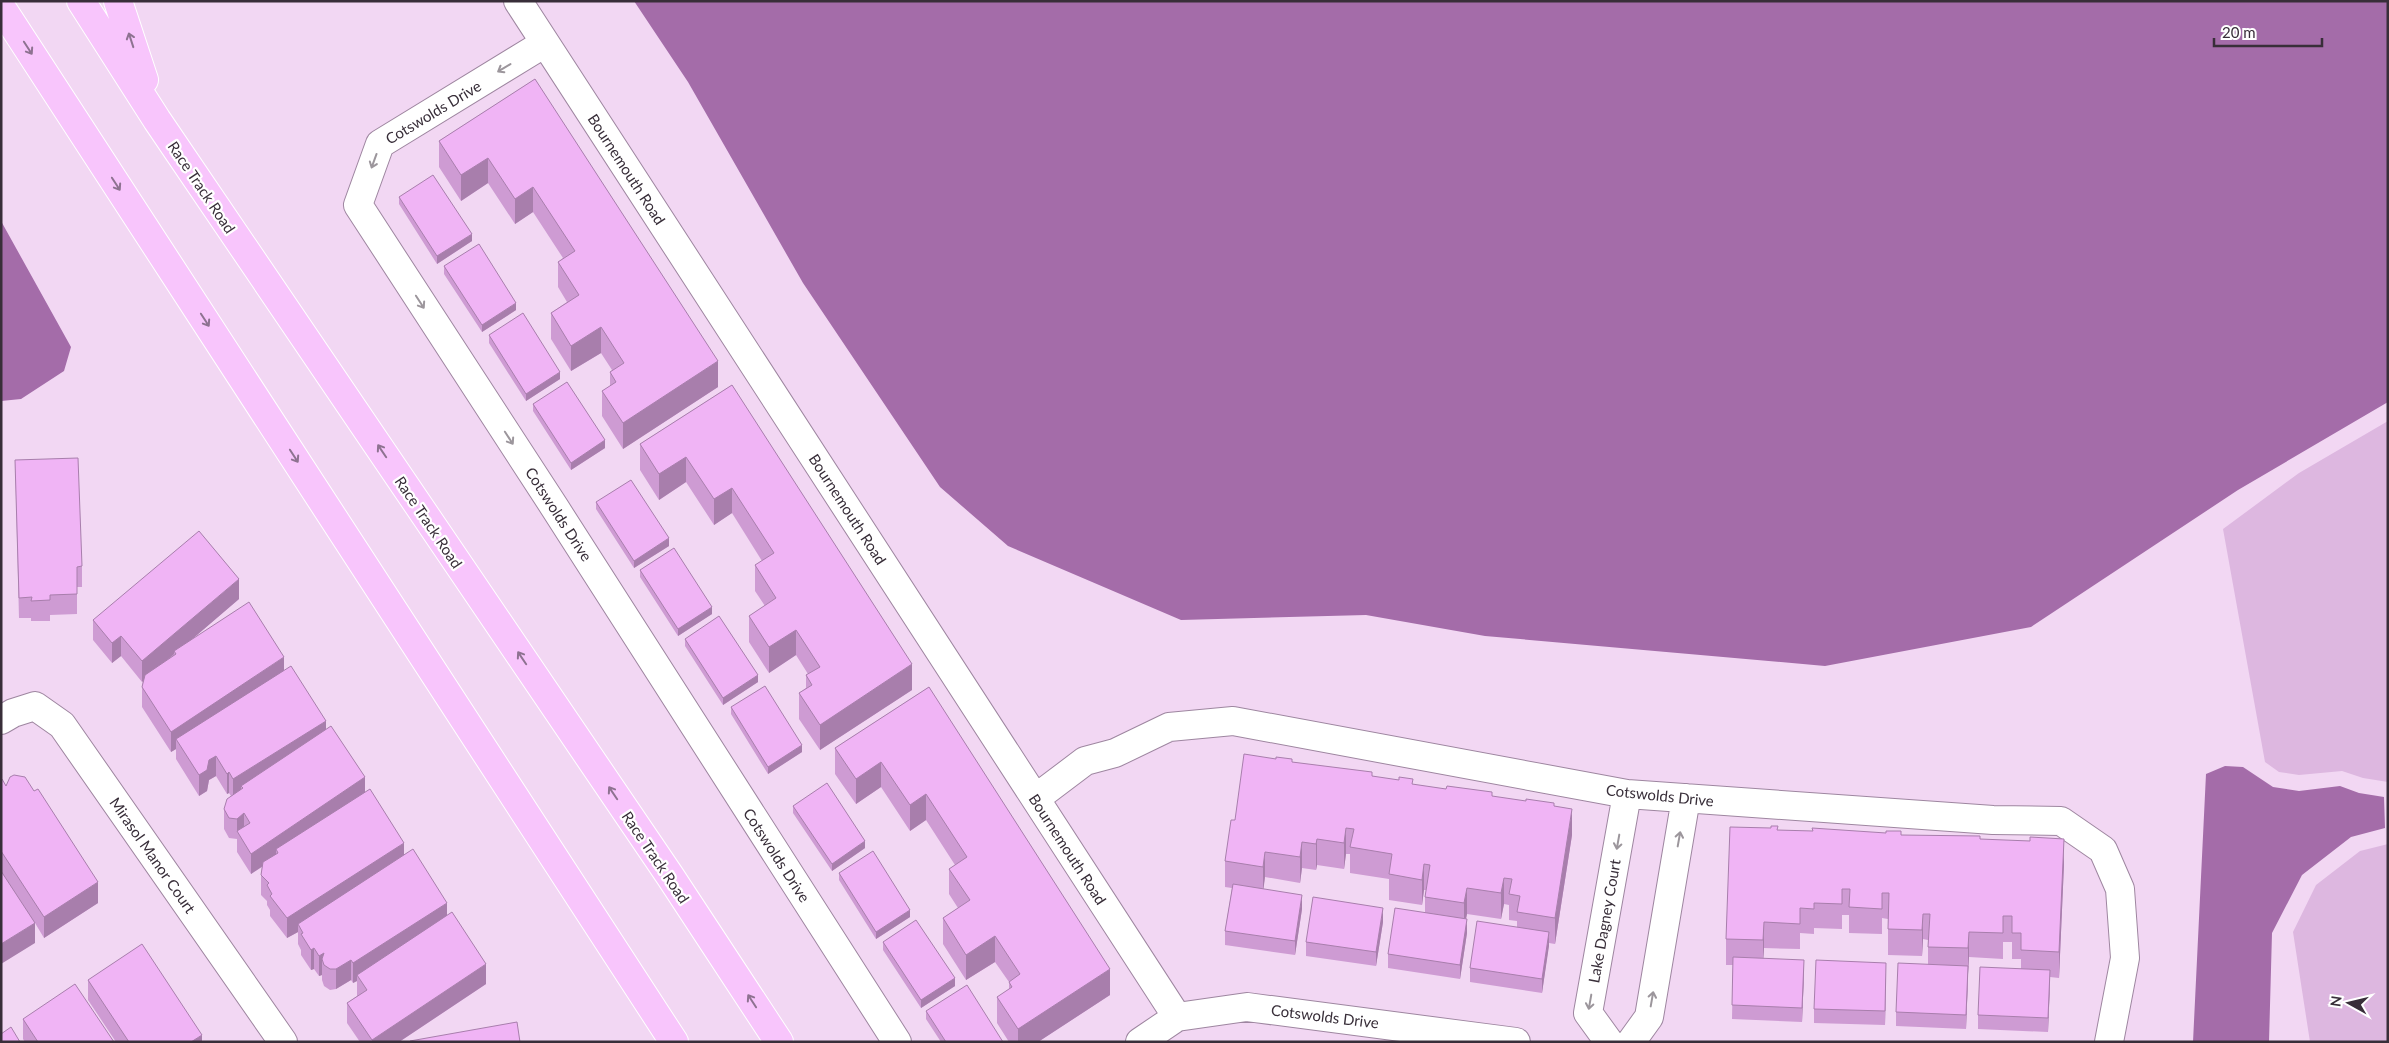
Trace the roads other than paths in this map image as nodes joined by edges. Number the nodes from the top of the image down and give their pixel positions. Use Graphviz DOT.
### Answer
graph roads {
  1 [pos="81,1"];
  2 [pos="118,1"];
  3 [pos="518,1"];
  4 [pos="1,7"];
  5 [pos="545,43"];
  6 [pos="157,120"];
  7 [pos="1,720"];
  8 [pos="1627,794"];
  9 [pos="1036,798"];
  10 [pos="1686,798"];
  11 [pos="1177,1017"];
  12 [pos="283,1042"];
  13 [pos="674,1042"];
  14 [pos="778,1042"];
  15 [pos="897,1042"];
  16 [pos="1140,1042"];
  17 [pos="1516,1042"];
  18 [pos="1609,1042"];
  19 [pos="1631,1042"];
  20 [pos="2109,1042"];
  1 -- 6 [label="main road, Race Track Road"];
  6 -- 2 [label="main road, one-way"];
  3 -- 5 [label="street, Bournemouth Road"];
  4 -- 13 [label="main road, one-way"];
  5 -- 9 [label="street, Bournemouth Road"];
  5 -- 15 [label="street, Cotswolds Drive, one-way"];
  14 -- 6 [label="main road, Race Track Road, one-way"];
  7 -- 12 [label="street, Mirasol Manor Court"];
  8 -- 9 [label="street, Cotswolds Drive"];
  8 -- 10 [label="street, Cotswolds Drive"];
  8 -- 18 [label="street, Lake Dagney Court, one-way"];
  9 -- 11 [label="street, Bournemouth Road"];
  19 -- 10 [label="street, one-way"];
  10 -- 20 [label="street, Cotswolds Drive"];
  11 -- 16 [label="street, Cotswolds Drive"];
  11 -- 17 [label="street, Cotswolds Drive"];
}
